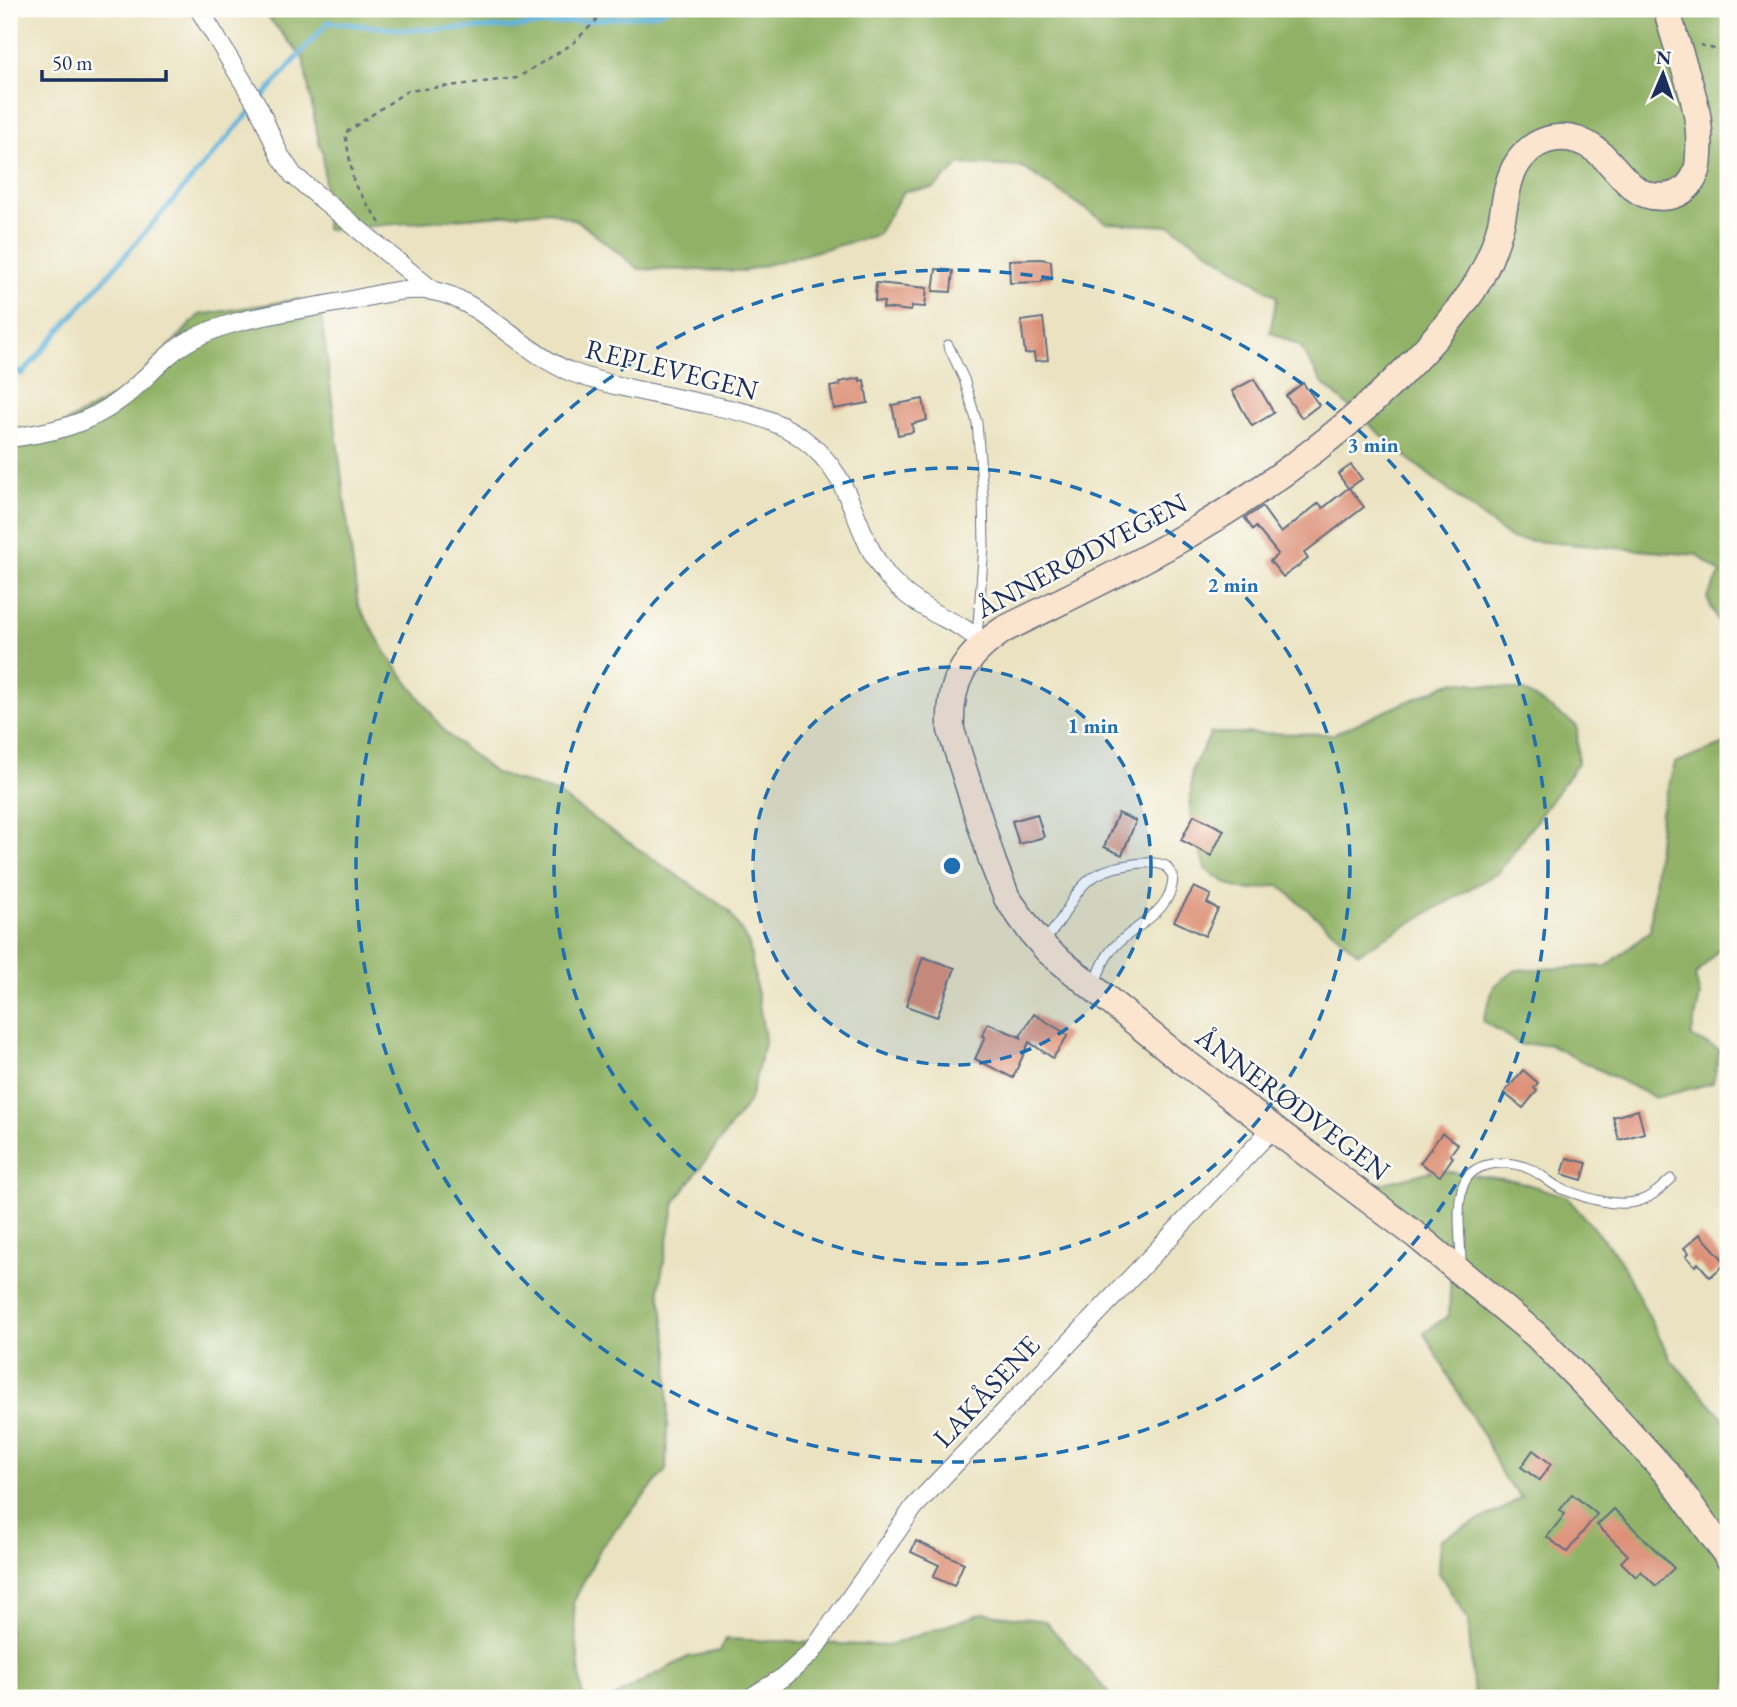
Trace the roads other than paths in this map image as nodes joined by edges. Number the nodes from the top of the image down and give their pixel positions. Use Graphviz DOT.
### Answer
graph roads {
  1 [pos="200,9"];
  2 [pos="1667,9"];
  3 [pos="433,291"];
  4 [pos="948,345"];
  5 [pos="9,438"];
  6 [pos="980,641"];
  7 [pos="1041,943"];
  8 [pos="1094,988"];
  9 [pos="1273,1128"];
  10 [pos="1671,1179"];
  11 [pos="1461,1273"];
  12 [pos="1728,1557"];
  13 [pos="751,1698"];
  1 -- 3 [label="street"];
  2 -- 6 [label="main road, ÅNNERØDVEGEN"];
  3 -- 5 [label="street, REPLEVEGEN"];
  3 -- 6 [label="street, REPLEVEGEN"];
  4 -- 6 [label="lane"];
  6 -- 7 [label="main road, ÅNNERØDVEGEN"];
  7 -- 8 [label="main road, ÅNNERØDVEGEN"];
  7 -- 8 [label="lane"];
  8 -- 9 [label="main road, ÅNNERØDVEGEN"];
  9 -- 11 [label="main road, ÅNNERØDVEGEN"];
  9 -- 13 [label="street, LAKÅSENE"];
  10 -- 11 [label="lane"];
  11 -- 12 [label="main road, ÅNNERØDVEGEN"];
}
